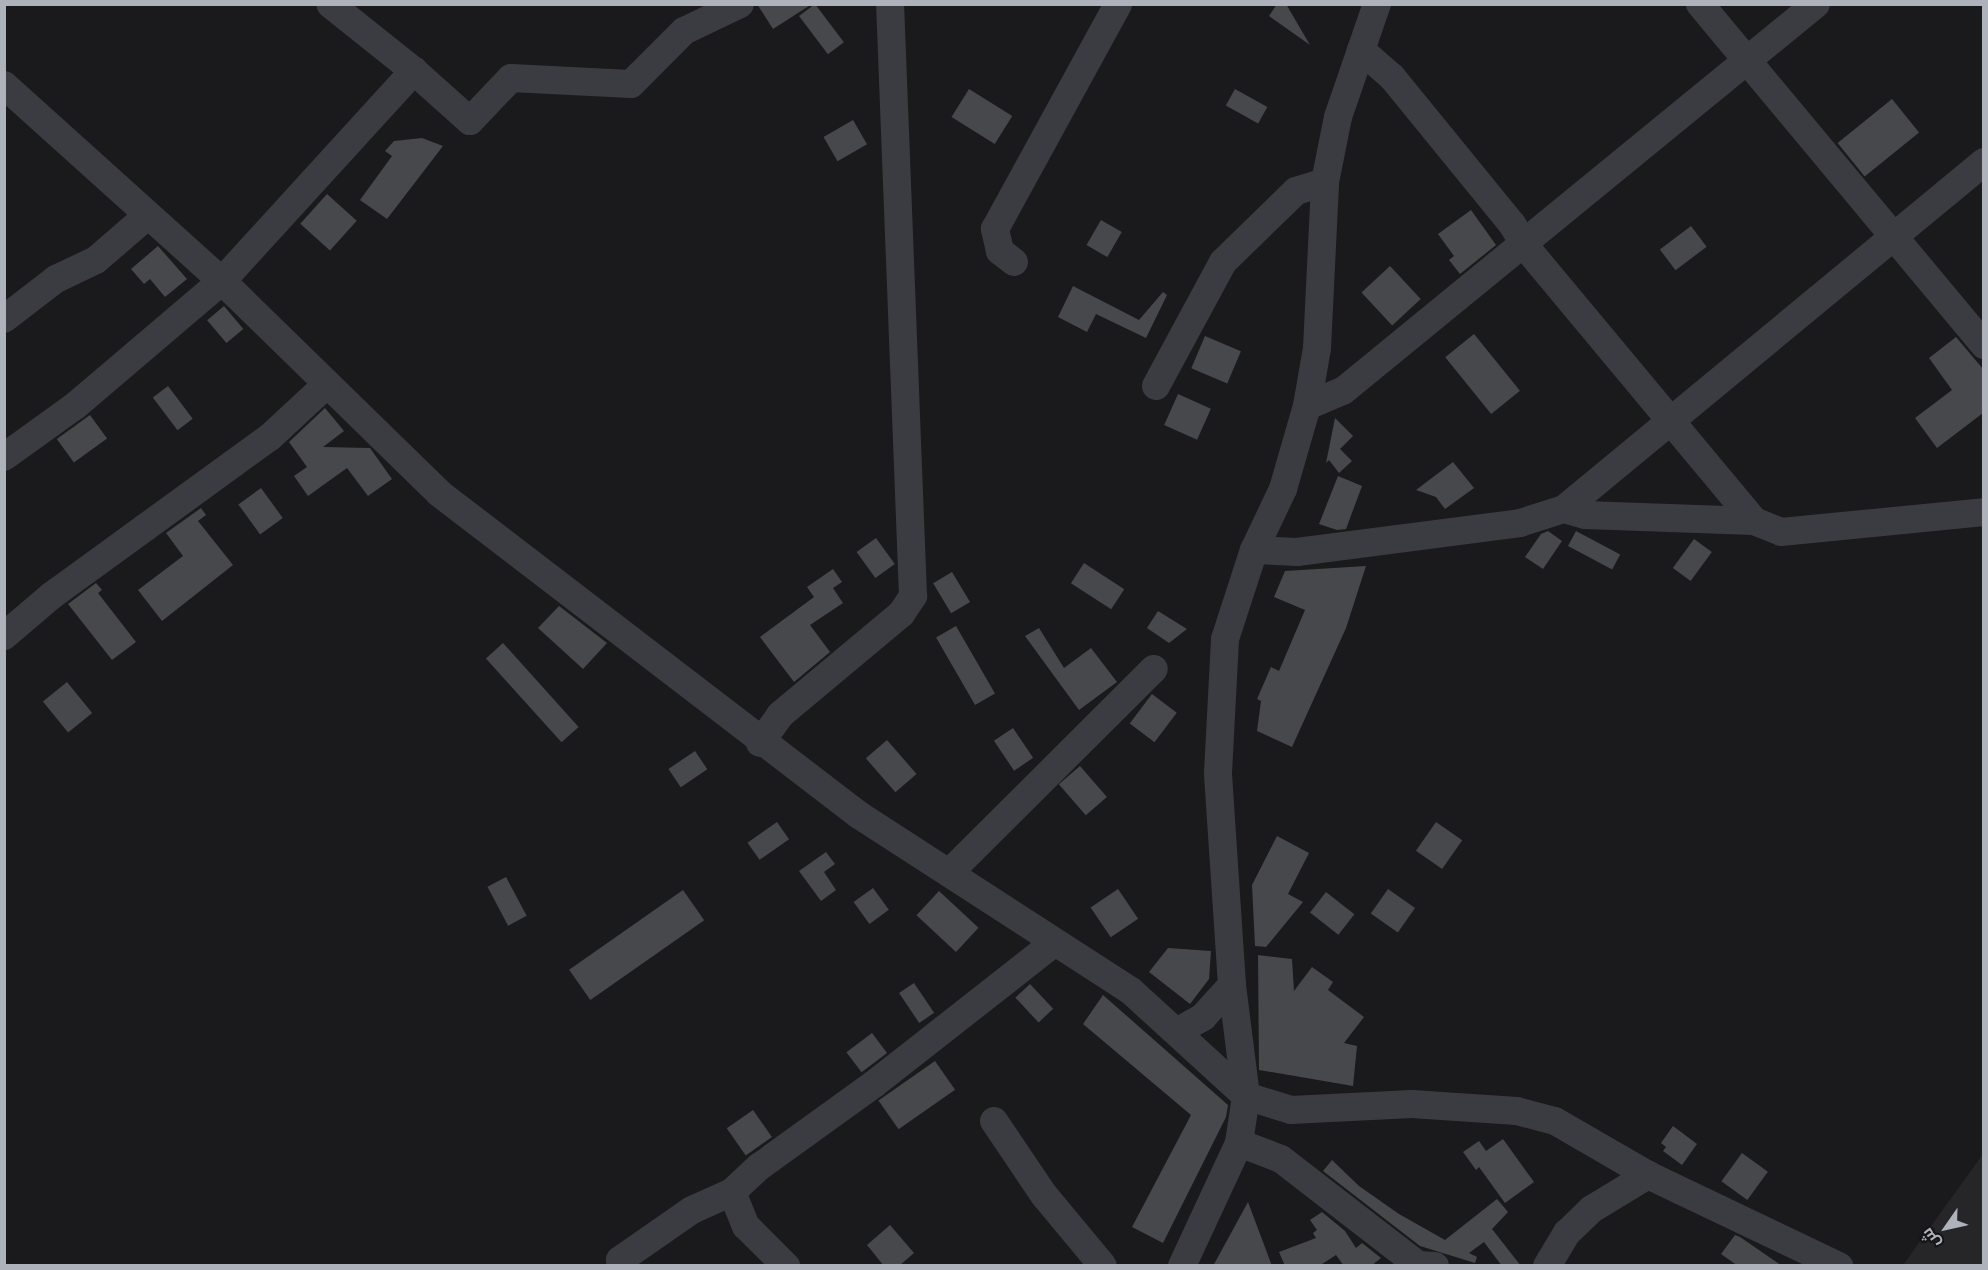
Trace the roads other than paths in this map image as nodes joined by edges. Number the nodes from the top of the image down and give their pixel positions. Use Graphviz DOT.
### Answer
graph roads {
  1 [pos="330,4"];
  2 [pos="740,4"];
  3 [pos="890,4"];
  4 [pos="1119,4"];
  5 [pos="1700,4"];
  6 [pos="1816,4"];
  7 [pos="1374,6"];
  8 [pos="1361,50"];
  9 [pos="1750,62"];
  10 [pos="414,71"];
  11 [pos="8,94"];
  12 [pos="1983,162"];
  13 [pos="1324,182"];
  14 [pos="147,216"];
  15 [pos="1893,237"];
  16 [pos="1525,246"];
  17 [pos="1014,262"];
  18 [pos="222,281"];
  19 [pos="4,319"];
  20 [pos="1983,345"];
  21 [pos="327,384"];
  22 [pos="1156,386"];
  23 [pos="1307,406"];
  24 [pos="1671,418"];
  25 [pos="4,458"];
  26 [pos="1564,509"];
  27 [pos="1983,512"];
  28 [pos="1754,521"];
  29 [pos="1254,550"];
  30 [pos="4,636"];
  31 [pos="1154,669"];
  32 [pos="760,743"];
  33 [pos="949,873"];
  34 [pos="1055,942"];
  35 [pos="1232,985"];
  36 [pos="1178,1031"];
  37 [pos="1246,1096"];
  38 [pos="994,1121"];
  39 [pos="1239,1143"];
  40 [pos="1648,1175"];
  41 [pos="732,1192"];
  42 [pos="1418,1265"];
  43 [pos="621,1266"];
  44 [pos="786,1266"];
  45 [pos="1103,1266"];
  46 [pos="1182,1266"];
  47 [pos="1435,1266"];
  48 [pos="1547,1266"];
  49 [pos="1839,1266"];
  1 -- 10 [label="street"];
  2 -- 10 [label="street"];
  3 -- 32 [label="street"];
  4 -- 17 [label="street"];
  5 -- 9 [label="street"];
  6 -- 9 [label="street"];
  7 -- 8 [label="street"];
  8 -- 13 [label="street"];
  8 -- 16 [label="street"];
  9 -- 15 [label="street"];
  9 -- 16 [label="street"];
  10 -- 18 [label="street"];
  11 -- 14 [label="street"];
  12 -- 15 [label="street"];
  13 -- 22 [label="street"];
  13 -- 23 [label="street"];
  14 -- 18 [label="street"];
  14 -- 19 [label="street"];
  15 -- 20 [label="street"];
  15 -- 24 [label="street"];
  16 -- 23 [label="street"];
  16 -- 24 [label="street"];
  18 -- 21 [label="street"];
  18 -- 25 [label="street"];
  21 -- 30 [label="street"];
  21 -- 32 [label="street"];
  23 -- 29 [label="street"];
  24 -- 26 [label="street"];
  24 -- 28 [label="street"];
  26 -- 28 [label="street"];
  26 -- 29 [label="street"];
  27 -- 28 [label="street"];
  29 -- 35 [label="street"];
  31 -- 33 [label="street"];
  32 -- 33 [label="street"];
  33 -- 34 [label="street"];
  34 -- 36 [label="street"];
  34 -- 41 [label="street"];
  35 -- 36 [label="street"];
  35 -- 37 [label="street"];
  36 -- 37 [label="street"];
  37 -- 39 [label="street"];
  37 -- 40 [label="street"];
  38 -- 45 [label="street"];
  39 -- 42 [label="street"];
  39 -- 46 [label="street"];
  40 -- 48 [label="street"];
  40 -- 49 [label="street"];
  41 -- 43 [label="street"];
  41 -- 44 [label="street"];
  42 -- 47 [label="street"];
}
